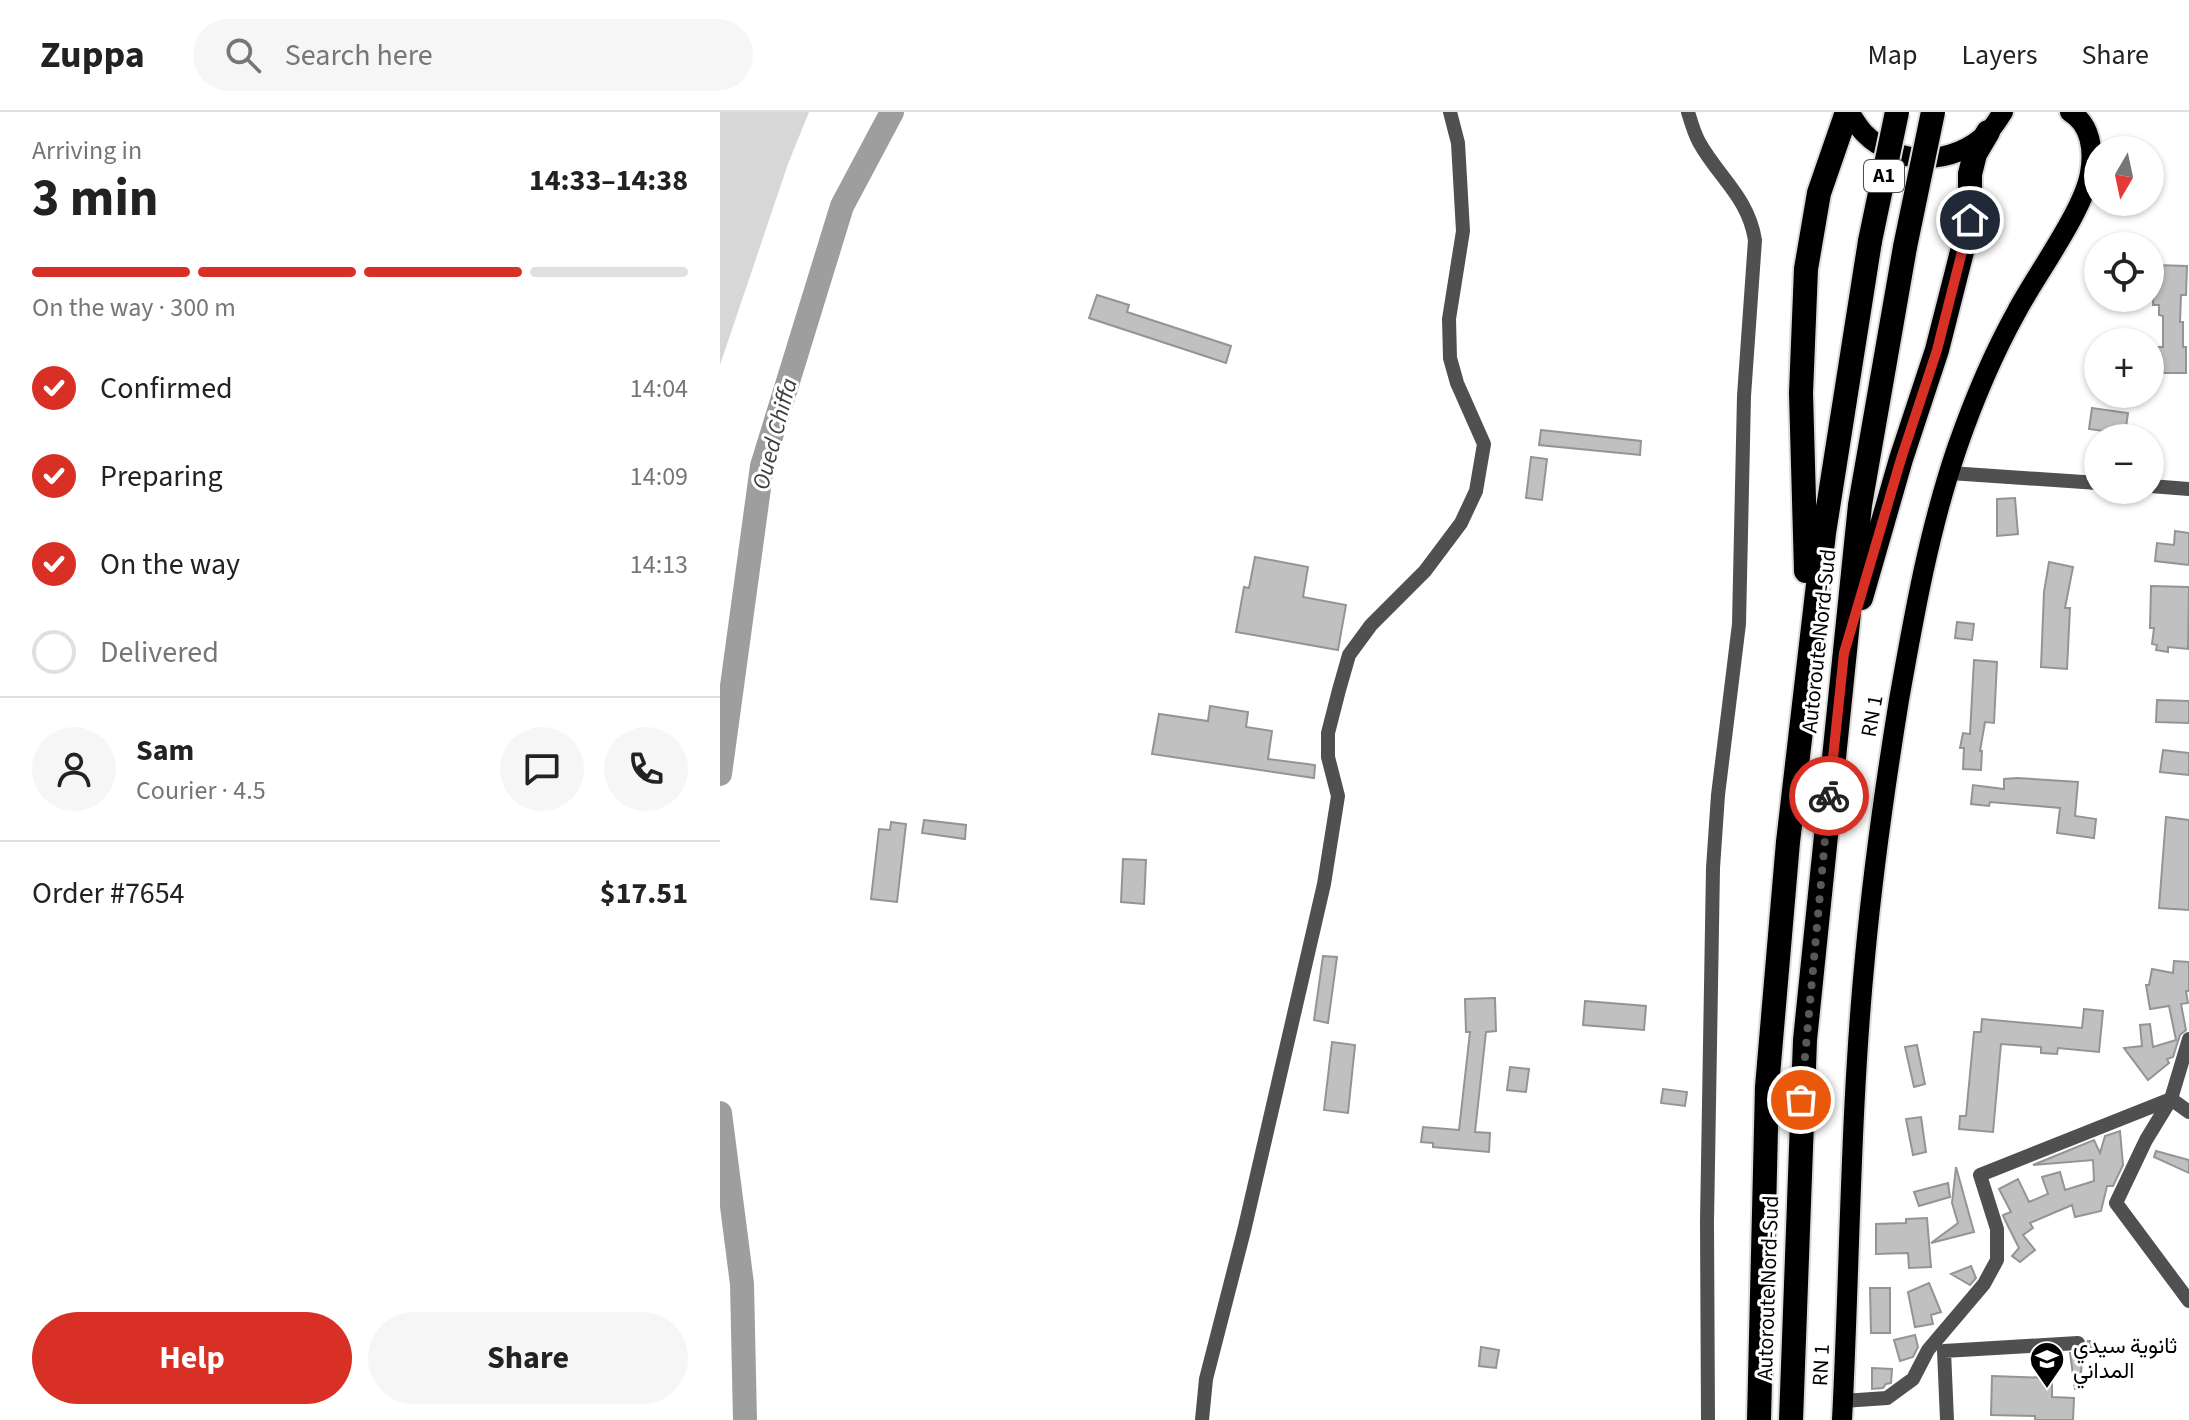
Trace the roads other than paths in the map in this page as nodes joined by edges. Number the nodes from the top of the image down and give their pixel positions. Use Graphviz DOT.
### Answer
graph roads {
  1 [pos="1450,112"];
  2 [pos="1688,112"];
  3 [pos="1848,112"];
  4 [pos="1897,112"];
  5 [pos="1933,112"];
  6 [pos="2003,112"];
  7 [pos="2070,112"];
  8 [pos="1988,132"];
  9 [pos="1950,473"];
  10 [pos="2084,482"];
  11 [pos="2164,487"];
  12 [pos="2189,489"];
  13 [pos="1844,653"];
  14 [pos="1811,654"];
  15 [pos="2189,1039"];
  16 [pos="2171,1099"];
  17 [pos="2189,1112"];
  18 [pos="2189,1301"];
  19 [pos="2078,1343"];
  20 [pos="1842,1410"];
  21 [pos="1704,1417"];
  22 [pos="1202,1420"];
  23 [pos="1759,1420"];
  24 [pos="1791,1420"];
  25 [pos="1947,1420"];
  1 -- 22 [label="street"];
  2 -- 21 [label="street"];
  3 -- 8 [label="main road"];
  3 -- 14 [label="highway"];
  4 -- 14 [label="highway, Autoroute Nord-Sud / A1, bridge"];
  5 -- 13 [label="highway, Autoroute Nord-Sud / A1, bridge"];
  6 -- 8 [label="main road"];
  7 -- 9 [label="main road, RN 1"];
  8 -- 13 [label="highway"];
  9 -- 10 [label="street"];
  9 -- 20 [label="main road, RN 1"];
  11 -- 12 [label="street"];
  13 -- 24 [label="highway, Autoroute Nord-Sud / A1"];
  14 -- 23 [label="highway, Autoroute Nord-Sud / A1"];
  15 -- 16 [label="street"];
  16 -- 17 [label="street"];
  16 -- 18 [label="street"];
  16 -- 20 [label="street"];
  19 -- 25 [label="street"];
}
